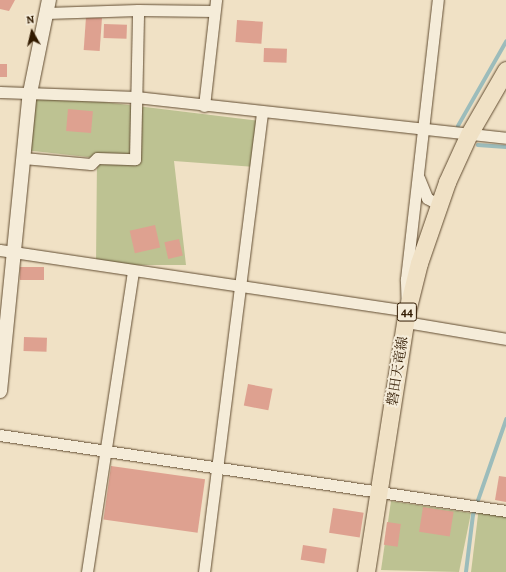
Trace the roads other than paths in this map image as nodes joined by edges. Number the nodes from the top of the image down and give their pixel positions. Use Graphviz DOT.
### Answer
graph roads {
  1 [pos="438,0"];
  2 [pos="47,6"];
  3 [pos="215,6"];
  4 [pos="138,10"];
  5 [pos="506,70"];
  6 [pos="0,92"];
  7 [pos="30,93"];
  8 [pos="136,97"];
  9 [pos="204,106"];
  10 [pos="262,112"];
  11 [pos="422,130"];
  12 [pos="468,134"];
  13 [pos="506,138"];
  14 [pos="23,158"];
  15 [pos="417,171"];
  16 [pos="439,205"];
  17 [pos="7,251"];
  18 [pos="133,271"];
  19 [pos="241,287"];
  20 [pos="406,317"];
  21 [pos="506,339"];
  22 [pos="0,391"];
  23 [pos="0,435"];
  24 [pos="105,451"];
  25 [pos="218,469"];
  26 [pos="378,493"];
  27 [pos="506,511"];
  28 [pos="87,572"];
  29 [pos="204,572"];
  30 [pos="366,572"];
  1 -- 11 [label="street"];
  2 -- 4 [label="street"];
  2 -- 7 [label="street"];
  3 -- 4 [label="street"];
  3 -- 9 [label="street"];
  4 -- 8 [label="street"];
  5 -- 12 [label="main road, 磐田天竜線 / 44"];
  6 -- 7 [label="street"];
  7 -- 8 [label="street"];
  7 -- 14 [label="street"];
  8 -- 9 [label="street"];
  8 -- 14 [label="street"];
  9 -- 10 [label="street"];
  10 -- 11 [label="street"];
  10 -- 19 [label="street"];
  11 -- 12 [label="street"];
  11 -- 15 [label="street"];
  12 -- 13 [label="street"];
  12 -- 16 [label="main road, 磐田天竜線 / 44"];
  14 -- 17 [label="street"];
  15 -- 16 [label="street"];
  15 -- 20 [label="street"];
  16 -- 20 [label="main road, 磐田天竜線 / 44"];
  17 -- 18 [label="street"];
  17 -- 22 [label="street"];
  18 -- 19 [label="street"];
  18 -- 24 [label="street"];
  19 -- 20 [label="street"];
  19 -- 25 [label="street"];
  20 -- 21 [label="street"];
  20 -- 26 [label="main road, 磐田天竜線 / 44"];
  23 -- 24 [label="street"];
  24 -- 25 [label="street"];
  24 -- 28 [label="street"];
  25 -- 26 [label="street"];
  25 -- 29 [label="street"];
  26 -- 27 [label="street"];
  26 -- 30 [label="main road, 磐田天竜線 / 44"];
}
